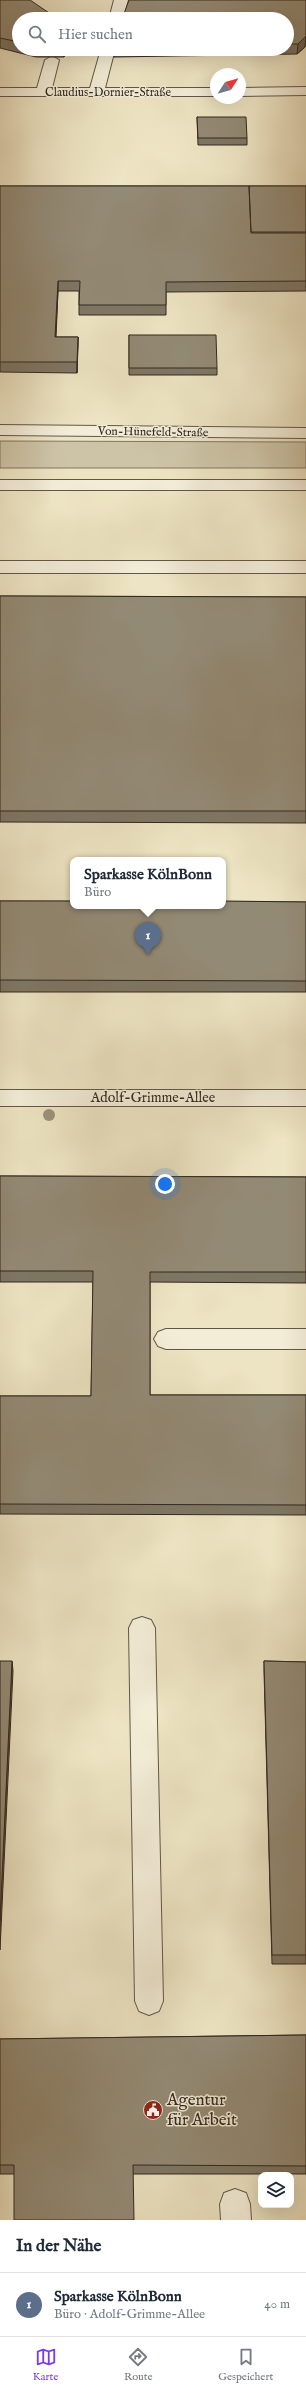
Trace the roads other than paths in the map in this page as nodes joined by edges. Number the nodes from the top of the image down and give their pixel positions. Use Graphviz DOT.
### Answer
graph roads {
  1 [pos="121,0"];
  2 [pos="118,12"];
  3 [pos="106,56"];
  4 [pos="52,60"];
  5 [pos="306,91"];
  6 [pos="0,92"];
  7 [pos="43,92"];
  8 [pos="96,92"];
  9 [pos="210,92"];
  10 [pos="246,92"];
  11 [pos="0,430"];
  12 [pos="306,433"];
  13 [pos="0,485"];
  14 [pos="306,485"];
  15 [pos="0,567"];
  16 [pos="306,567"];
  17 [pos="0,1098"];
  18 [pos="306,1098"];
  19 [pos="166,1339"];
  20 [pos="306,1339"];
  21 [pos="142,1628"];
  22 [pos="149,2001"];
  1 -- 2 [label="street"];
  3 -- 8 [label="street"];
  4 -- 7 [label="street"];
  5 -- 10 [label="street"];
  6 -- 7 [label="street, Claudius-Dornier-Straße"];
  7 -- 8 [label="street, Claudius-Dornier-Straße"];
  8 -- 9 [label="street, Claudius-Dornier-Straße"];
  11 -- 12 [label="street, Von-Hünefeld-Straße"];
  13 -- 14 [label="street"];
  15 -- 16 [label="street"];
  17 -- 18 [label="street, Adolf-Grimme-Allee"];
  19 -- 20 [label="street"];
  21 -- 22 [label="street"];
}
